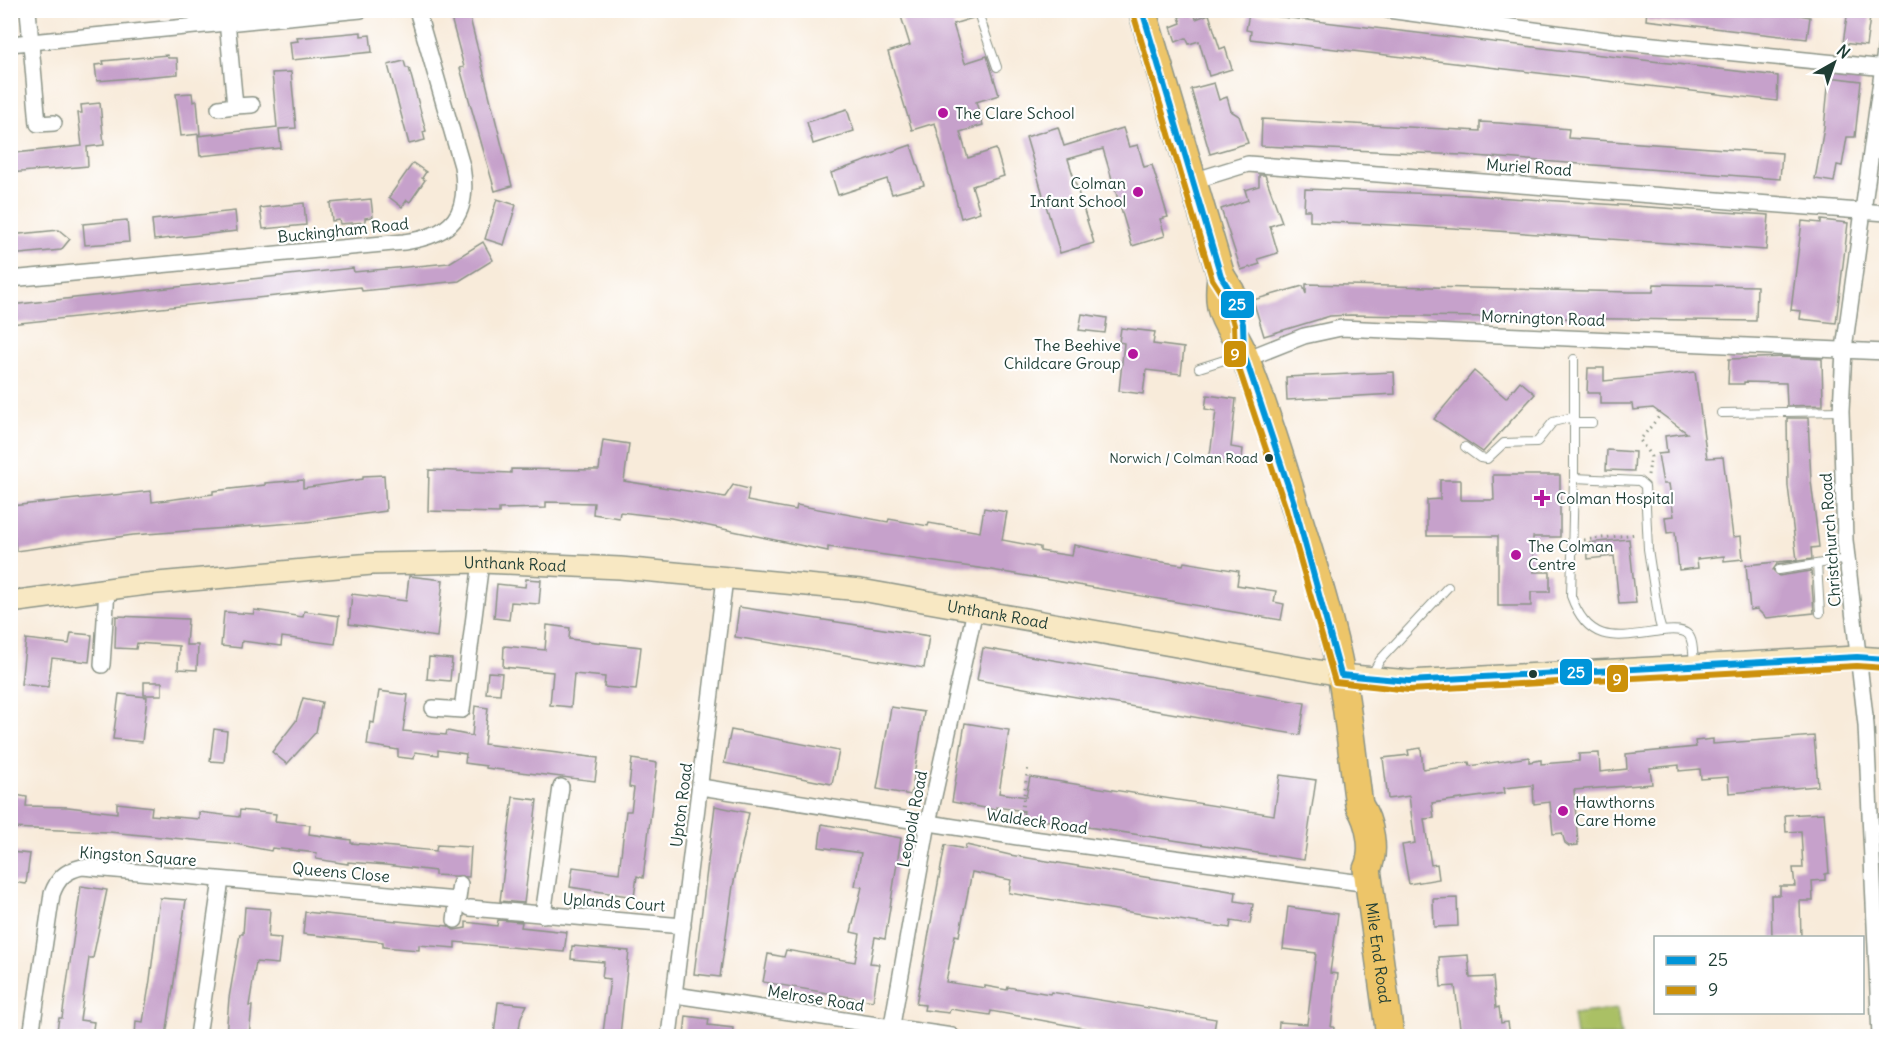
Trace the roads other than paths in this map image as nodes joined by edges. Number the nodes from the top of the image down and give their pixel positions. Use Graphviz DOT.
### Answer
graph roads {
  1 [pos="28,10"];
  2 [pos="361,10"];
  3 [pos="417,10"];
  4 [pos="977,10"];
  5 [pos="1142,10"];
  6 [pos="1388,10"];
  7 [pos="227,16"];
  8 [pos="31,42"];
  9 [pos="10,44"];
  10 [pos="1887,44"];
  11 [pos="997,67"];
  12 [pos="1885,68"];
  13 [pos="252,105"];
  14 [pos="235,106"];
  15 [pos="219,108"];
  16 [pos="38,124"];
  17 [pos="1193,181"];
  18 [pos="1863,211"];
  19 [pos="1887,213"];
  20 [pos="10,279"];
  21 [pos="1844,349"];
  22 [pos="1887,352"];
  23 [pos="1245,356"];
  24 [pos="1574,359"];
  25 [pos="1199,368"];
  26 [pos="1841,411"];
  27 [pos="1721,413"];
  28 [pos="1573,420"];
  29 [pos="1592,423"];
  30 [pos="1465,447"];
  31 [pos="1574,478"];
  32 [pos="1847,559"];
  33 [pos="481,562"];
  34 [pos="1817,564"];
  35 [pos="1779,570"];
  36 [pos="725,578"];
  37 [pos="1448,587"];
  38 [pos="107,590"];
  39 [pos="10,602"];
  40 [pos="975,610"];
  41 [pos="1820,613"];
  42 [pos="1662,631"];
  43 [pos="1857,657"];
  44 [pos="1887,659"];
  45 [pos="102,665"];
  46 [pos="1694,665"];
  47 [pos="1341,675"];
  48 [pos="1370,678"];
  49 [pos="433,708"];
  50 [pos="702,787"];
  51 [pos="561,788"];
  52 [pos="928,823"];
  53 [pos="1879,868"];
  54 [pos="1368,877"];
  55 [pos="221,880"];
  56 [pos="460,884"];
  57 [pos="463,904"];
  58 [pos="543,915"];
  59 [pos="455,920"];
  60 [pos="683,926"];
  61 [pos="675,995"];
  62 [pos="891,1032"];
  63 [pos="30,1036"];
  64 [pos="198,1036"];
  65 [pos="669,1036"];
  66 [pos="952,1036"];
  67 [pos="1390,1036"];
  68 [pos="1880,1036"];
  1 -- 8 [label="street"];
  2 -- 7 [label="street"];
  3 -- 20 [label="street, Buckingham Road"];
  4 -- 11 [label="lane"];
  5 -- 17 [label="highway, Mile End Road"];
  6 -- 12 [label="street"];
  7 -- 8 [label="street"];
  7 -- 14 [label="street"];
  8 -- 9 [label="street"];
  8 -- 16 [label="street"];
  10 -- 12 [label="street, Christchurch Road"];
  12 -- 18 [label="street, Christchurch Road"];
  13 -- 14 [label="street"];
  14 -- 15 [label="street"];
  17 -- 18 [label="street, Muriel Road"];
  17 -- 23 [label="highway, Mile End Road"];
  18 -- 19 [label="street, Muriel Road"];
  18 -- 21 [label="street, Christchurch Road"];
  21 -- 22 [label="street, Mornington Road"];
  21 -- 23 [label="street, Mornington Road"];
  21 -- 26 [label="street, Christchurch Road"];
  23 -- 25 [label="lane"];
  23 -- 47 [label="highway, Mile End Road"];
  24 -- 28 [label="lane"];
  26 -- 27 [label="lane"];
  26 -- 32 [label="street, Christchurch Road"];
  28 -- 29 [label="lane"];
  28 -- 30 [label="lane"];
  28 -- 31 [label="lane"];
  31 -- 42 [label="lane"];
  31 -- 42 [label="lane"];
  32 -- 34 [label="lane"];
  32 -- 43 [label="street, Christchurch Road"];
  33 -- 36 [label="street, Unthank Road"];
  33 -- 38 [label="street, Unthank Road"];
  33 -- 49 [label="street"];
  34 -- 35 [label="lane"];
  34 -- 41 [label="lane"];
  36 -- 40 [label="street, Unthank Road"];
  36 -- 50 [label="street, Upton Road"];
  37 -- 48 [label="lane"];
  38 -- 39 [label="street, Unthank Road"];
  38 -- 45 [label="street"];
  40 -- 47 [label="street, Unthank Road"];
  40 -- 52 [label="street, Leopold Road"];
  42 -- 46 [label="lane"];
  43 -- 44 [label="street, Unthank Road"];
  43 -- 46 [label="street, Unthank Road"];
  43 -- 53 [label="street, Christchurch Road"];
  46 -- 48 [label="street, Unthank Road"];
  47 -- 48 [label="street, Unthank Road"];
  47 -- 54 [label="highway, Mile End Road"];
  50 -- 52 [label="street, Waldeck Road"];
  50 -- 60 [label="street, Upton Road"];
  51 -- 58 [label="street, Uplands Court"];
  52 -- 54 [label="street, Waldeck Road"];
  52 -- 62 [label="street, Leopold Road"];
  53 -- 68 [label="street, Christchurch Road"];
  54 -- 67 [label="highway, Mile End Road"];
  55 -- 57 [label="street, Queens Close"];
  55 -- 63 [label="street, Kingston Square"];
  55 -- 64 [label="street"];
  56 -- 57 [label="street"];
  57 -- 58 [label="street, Uplands Court"];
  57 -- 59 [label="street"];
  58 -- 60 [label="street, Uplands Court"];
  60 -- 61 [label="street, Upton Road"];
  61 -- 62 [label="street, Melrose Road"];
  61 -- 65 [label="street, Upton Road"];
  62 -- 66 [label="street, Melrose Road"];
}
